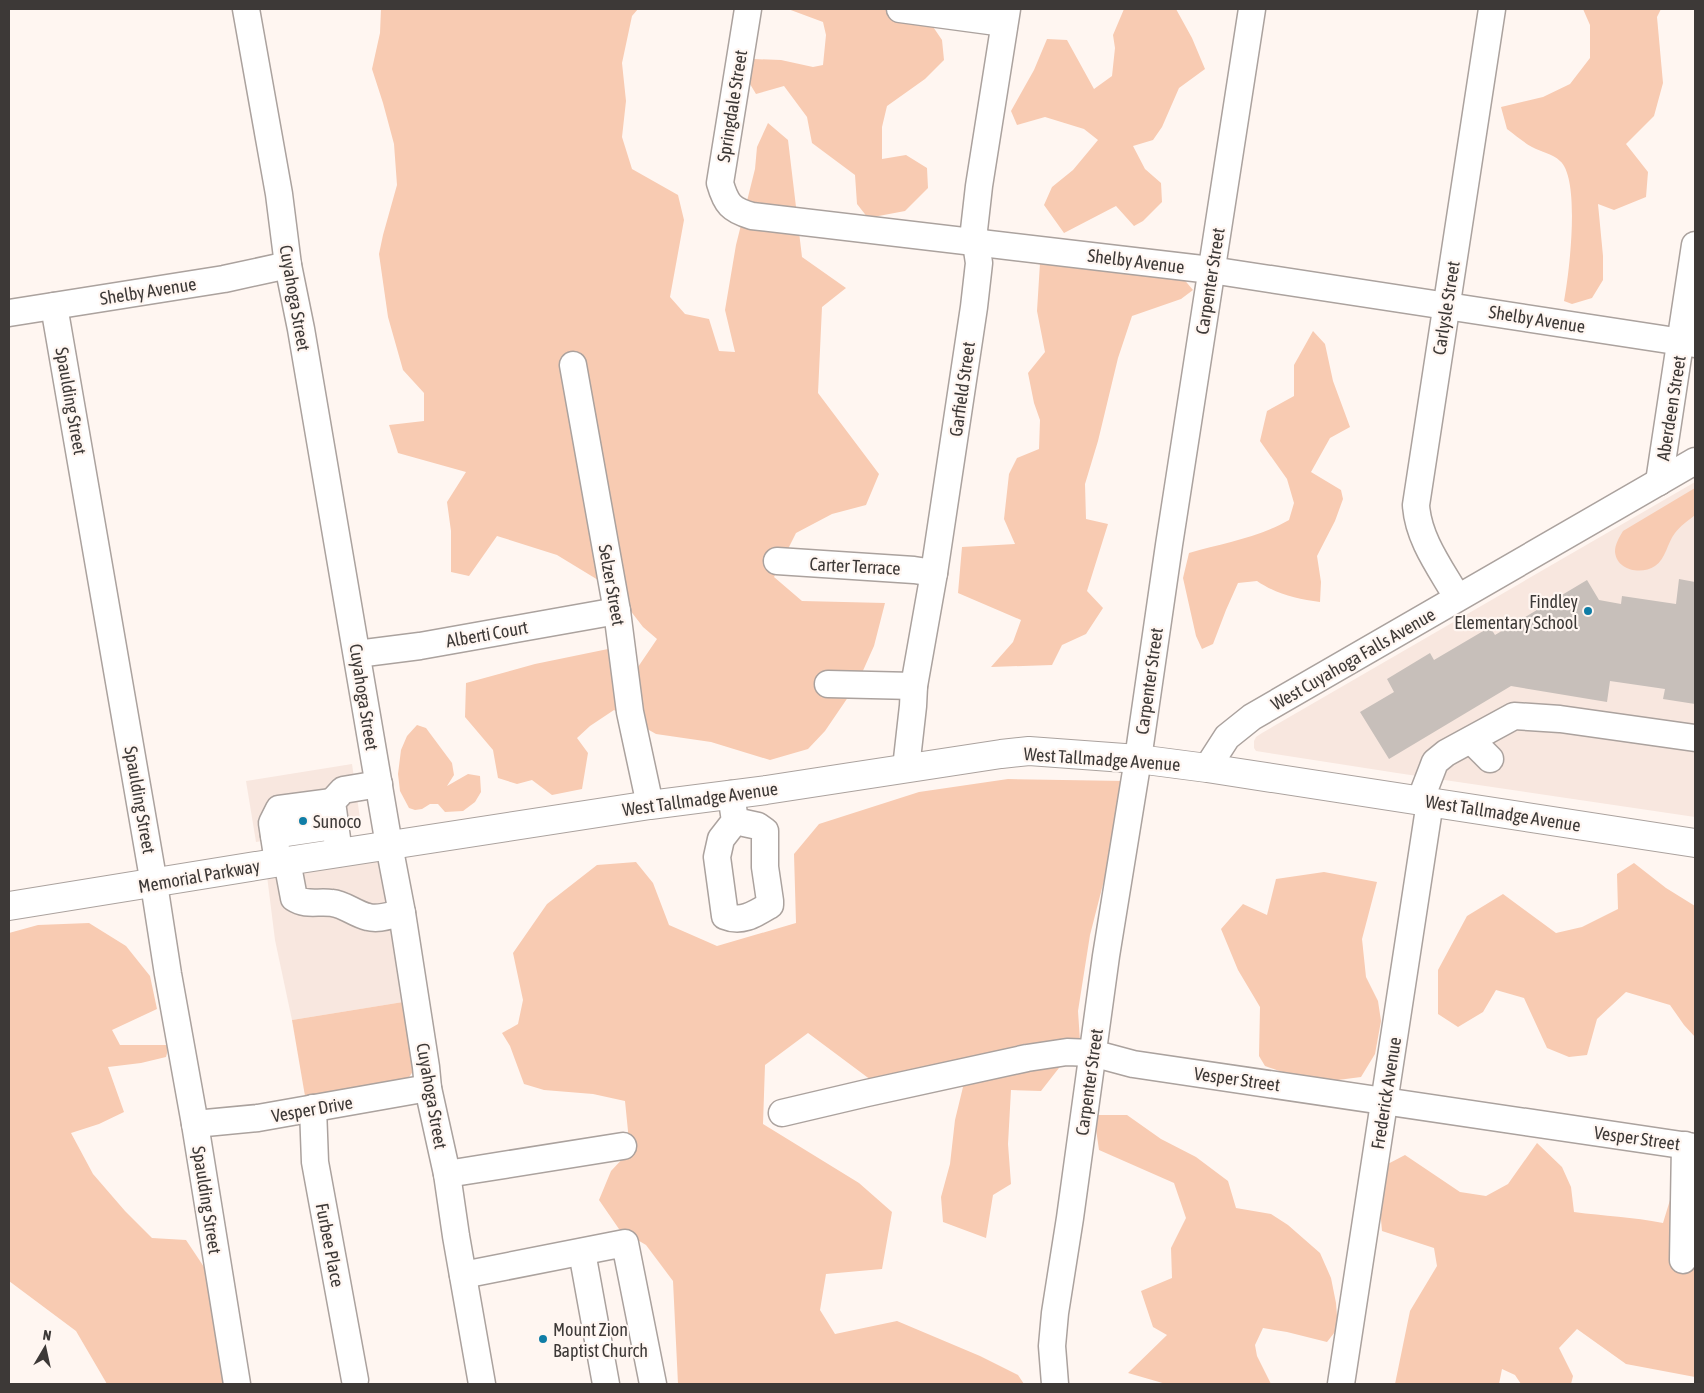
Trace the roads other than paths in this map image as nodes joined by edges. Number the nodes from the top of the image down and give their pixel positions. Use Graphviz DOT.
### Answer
graph roads {
  1 [pos="246,9"];
  2 [pos="748,9"];
  3 [pos="900,9"];
  4 [pos="1252,9"];
  5 [pos="1492,9"];
  6 [pos="1006,16"];
  7 [pos="727,202"];
  8 [pos="975,243"];
  9 [pos="1695,245"];
  10 [pos="288,265"];
  11 [pos="1211,270"];
  12 [pos="54,306"];
  13 [pos="1447,306"];
  14 [pos="9,313"];
  15 [pos="1688,342"];
  16 [pos="573,365"];
  17 [pos="1695,461"];
  18 [pos="1660,482"];
  19 [pos="777,561"];
  20 [pos="934,573"];
  21 [pos="1457,597"];
  22 [pos="617,611"];
  23 [pos="358,654"];
  24 [pos="828,684"];
  25 [pos="914,686"];
  26 [pos="1695,738"];
  27 [pos="1471,740"];
  28 [pos="1138,759"];
  29 [pos="1490,759"];
  30 [pos="906,768"];
  31 [pos="1207,768"];
  32 [pos="379,784"];
  33 [pos="731,794"];
  34 [pos="1425,802"];
  35 [pos="650,805"];
  36 [pos="333,814"];
  37 [pos="735,821"];
  38 [pos="1695,843"];
  39 [pos="389,845"];
  40 [pos="339,853"];
  41 [pos="283,862"];
  42 [pos="154,884"];
  43 [pos="9,906"];
  44 [pos="402,913"];
  45 [pos="1092,1053"];
  46 [pos="428,1088"];
  47 [pos="1384,1102"];
  48 [pos="313,1108"];
  49 [pos="782,1113"];
  50 [pos="195,1124"];
  51 [pos="623,1146"];
  52 [pos="1690,1146"];
  53 [pos="447,1174"];
  54 [pos="582,1252"];
  55 [pos="1683,1260"];
  56 [pos="463,1275"];
  57 [pos="355,1380"];
  58 [pos="237,1384"];
  59 [pos="482,1384"];
  60 [pos="606,1384"];
  61 [pos="653,1384"];
  62 [pos="1056,1384"];
  63 [pos="1341,1384"];
  1 -- 10 [label="street, Cuyahoga Street"];
  2 -- 7 [label="street, Springdale Street"];
  3 -- 6 [label="street"];
  4 -- 11 [label="street, Carpenter Street"];
  5 -- 13 [label="street, Carlysle Street"];
  6 -- 8 [label="street, Garfield Street"];
  7 -- 8 [label="street, Shelby Avenue"];
  8 -- 11 [label="street, Shelby Avenue"];
  8 -- 20 [label="street, Garfield Street"];
  9 -- 15 [label="street, Aberdeen Street"];
  10 -- 12 [label="street, Shelby Avenue"];
  10 -- 23 [label="street, Cuyahoga Street"];
  11 -- 13 [label="street, Shelby Avenue"];
  11 -- 28 [label="street, Carpenter Street"];
  12 -- 14 [label="street, Shelby Avenue"];
  12 -- 42 [label="street, Spaulding Street"];
  13 -- 15 [label="street, Shelby Avenue"];
  13 -- 21 [label="street, Carlysle Street"];
  15 -- 18 [label="street, Aberdeen Street"];
  16 -- 22 [label="street, Selzer Street"];
  17 -- 18 [label="street, West Cuyahoga Falls Avenue"];
  18 -- 21 [label="street, West Cuyahoga Falls Avenue"];
  19 -- 20 [label="street, Carter Terrace"];
  20 -- 25 [label="street, Garfield Street"];
  21 -- 31 [label="street, West Cuyahoga Falls Avenue"];
  22 -- 23 [label="street, Alberti Court"];
  22 -- 35 [label="street, Selzer Street"];
  23 -- 32 [label="street, Cuyahoga Street"];
  24 -- 25 [label="street"];
  25 -- 30 [label="street, Garfield Street"];
  26 -- 27 [label="street, Frederick Avenue"];
  27 -- 29 [label="street"];
  27 -- 34 [label="street, Frederick Avenue"];
  28 -- 30 [label="main road, West Tallmadge Avenue"];
  28 -- 31 [label="main road, West Tallmadge Avenue"];
  28 -- 45 [label="street, Carpenter Street"];
  30 -- 33 [label="main road, West Tallmadge Avenue"];
  31 -- 34 [label="main road, West Tallmadge Avenue"];
  32 -- 36 [label="street"];
  32 -- 39 [label="street, Cuyahoga Street"];
  33 -- 35 [label="main road, West Tallmadge Avenue"];
  33 -- 37 [label="street"];
  34 -- 38 [label="main road, West Tallmadge Avenue"];
  34 -- 47 [label="street, Frederick Avenue"];
  35 -- 39 [label="main road, West Tallmadge Avenue"];
  36 -- 40 [label="street"];
  36 -- 41 [label="street"];
  39 -- 40 [label="main road, Memorial Parkway"];
  39 -- 44 [label="street, Cuyahoga Street"];
  40 -- 41 [label="main road, Memorial Parkway"];
  41 -- 42 [label="main road, Memorial Parkway"];
  41 -- 44 [label="street"];
  42 -- 43 [label="main road, Memorial Parkway"];
  42 -- 50 [label="street, Spaulding Street"];
  44 -- 46 [label="street, Cuyahoga Street"];
  45 -- 47 [label="street, Vesper Street"];
  45 -- 49 [label="street, Vesper Street"];
  45 -- 62 [label="street, Carpenter Street"];
  46 -- 48 [label="street, Vesper Drive"];
  46 -- 53 [label="street, Cuyahoga Street"];
  47 -- 52 [label="street, Vesper Street"];
  47 -- 63 [label="street, Frederick Avenue"];
  48 -- 50 [label="street, Vesper Drive"];
  48 -- 57 [label="street, Furbee Place"];
  50 -- 58 [label="street, Spaulding Street"];
  51 -- 53 [label="street"];
  52 -- 55 [label="street"];
  53 -- 56 [label="street, Cuyahoga Street"];
  54 -- 56 [label="street"];
  54 -- 60 [label="street"];
  54 -- 61 [label="street"];
  56 -- 59 [label="street, Cuyahoga Street"];
}
